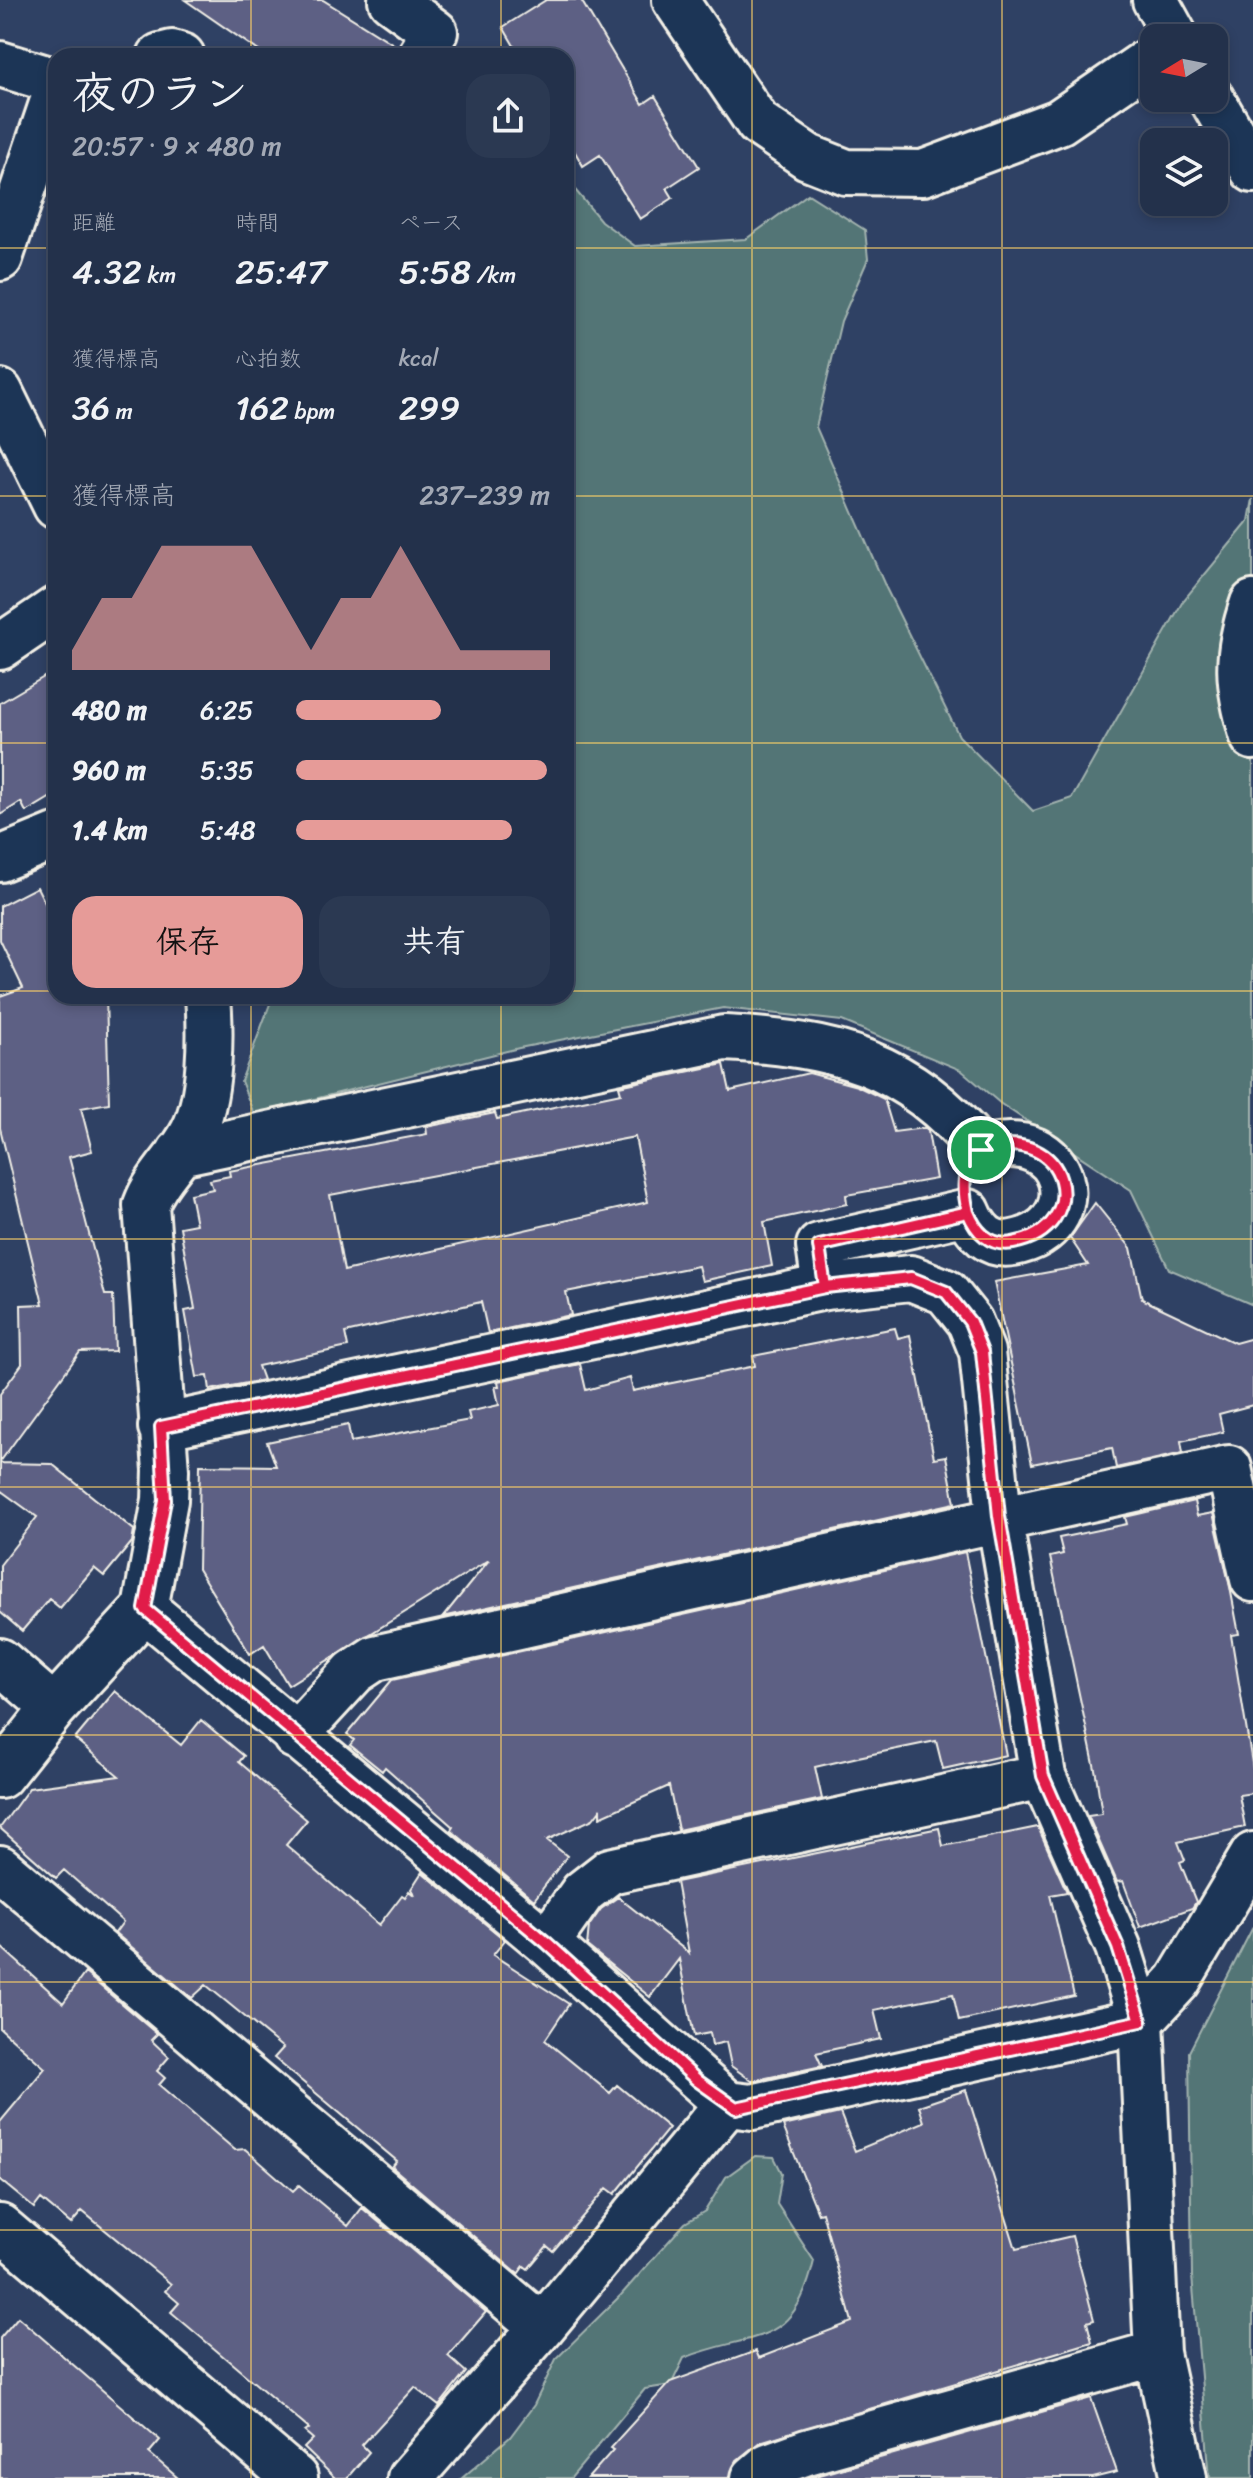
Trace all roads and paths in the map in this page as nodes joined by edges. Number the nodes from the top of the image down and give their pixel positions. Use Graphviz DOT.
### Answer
graph roads {
  1 [pos="391,0"];
  2 [pos="675,0"];
  3 [pos="1155,0"];
  4 [pos="1168,24"];
  5 [pos="425,48"];
  6 [pos="0,64"];
  7 [pos="1140,67"];
  8 [pos="48,79"];
  9 [pos="1219,112"];
  10 [pos="48,116"];
  11 [pos="1253,170"];
  12 [pos="0,258"];
  13 [pos="0,392"];
  14 [pos="48,490"];
  15 [pos="1253,603"];
  16 [pos="48,614"];
  17 [pos="0,647"];
  18 [pos="1253,737"];
  19 [pos="48,839"];
  20 [pos="0,859"];
  21 [pos="209,1004"];
  22 [pos="981,1150"];
  23 [pos="179,1153"];
  24 [pos="968,1212"];
  25 [pos="825,1287"];
  26 [pos="161,1427"];
  27 [pos="999,1516"];
  28 [pos="1253,1579"];
  29 [pos="145,1609"];
  30 [pos="0,1661"];
  31 [pos="54,1708"];
  32 [pos="295,1736"];
  33 [pos="0,1776"];
  34 [pos="1043,1776"];
  35 [pos="1253,1855"];
  36 [pos="0,1868"];
  37 [pos="547,1943"];
  38 [pos="1141,2021"];
  39 [pos="727,2104"];
  40 [pos="0,2227"];
  41 [pos="542,2327"];
  42 [pos="1157,2353"];
  43 [pos="295,2478"];
  44 [pos="410,2478"];
  45 [pos="754,2478"];
  46 [pos="1184,2478"];
  1 -- 5 [label="street"];
  2 -- 7 [label="street"];
  3 -- 4 [label="street"];
  6 -- 8 [label="street"];
  9 -- 11 [label="street"];
  10 -- 12 [label="street"];
  13 -- 14 [label="street"];
  15 -- 18 [label="street"];
  16 -- 17 [label="street"];
  19 -- 20 [label="street"];
  21 -- 23 [label="street"];
  22 -- 23 [label="street"];
  22 -- 24 [label="street"];
  22 -- 24 [label="street"];
  23 -- 26 [label="street"];
  24 -- 25 [label="street"];
  25 -- 26 [label="street"];
  25 -- 27 [label="street"];
  26 -- 29 [label="street"];
  27 -- 28 [label="street"];
  27 -- 32 [label="street"];
  27 -- 34 [label="street"];
  29 -- 31 [label="street"];
  29 -- 32 [label="street"];
  30 -- 31 [label="street"];
  31 -- 33 [label="street"];
  32 -- 37 [label="street"];
  34 -- 37 [label="street"];
  34 -- 38 [label="street"];
  35 -- 38 [label="street"];
  36 -- 41 [label="street"];
  37 -- 39 [label="street"];
  38 -- 39 [label="street"];
  38 -- 42 [label="street"];
  39 -- 41 [label="street"];
  40 -- 43 [label="street"];
  41 -- 44 [label="street"];
  42 -- 45 [label="street"];
  42 -- 46 [label="street"];
}
